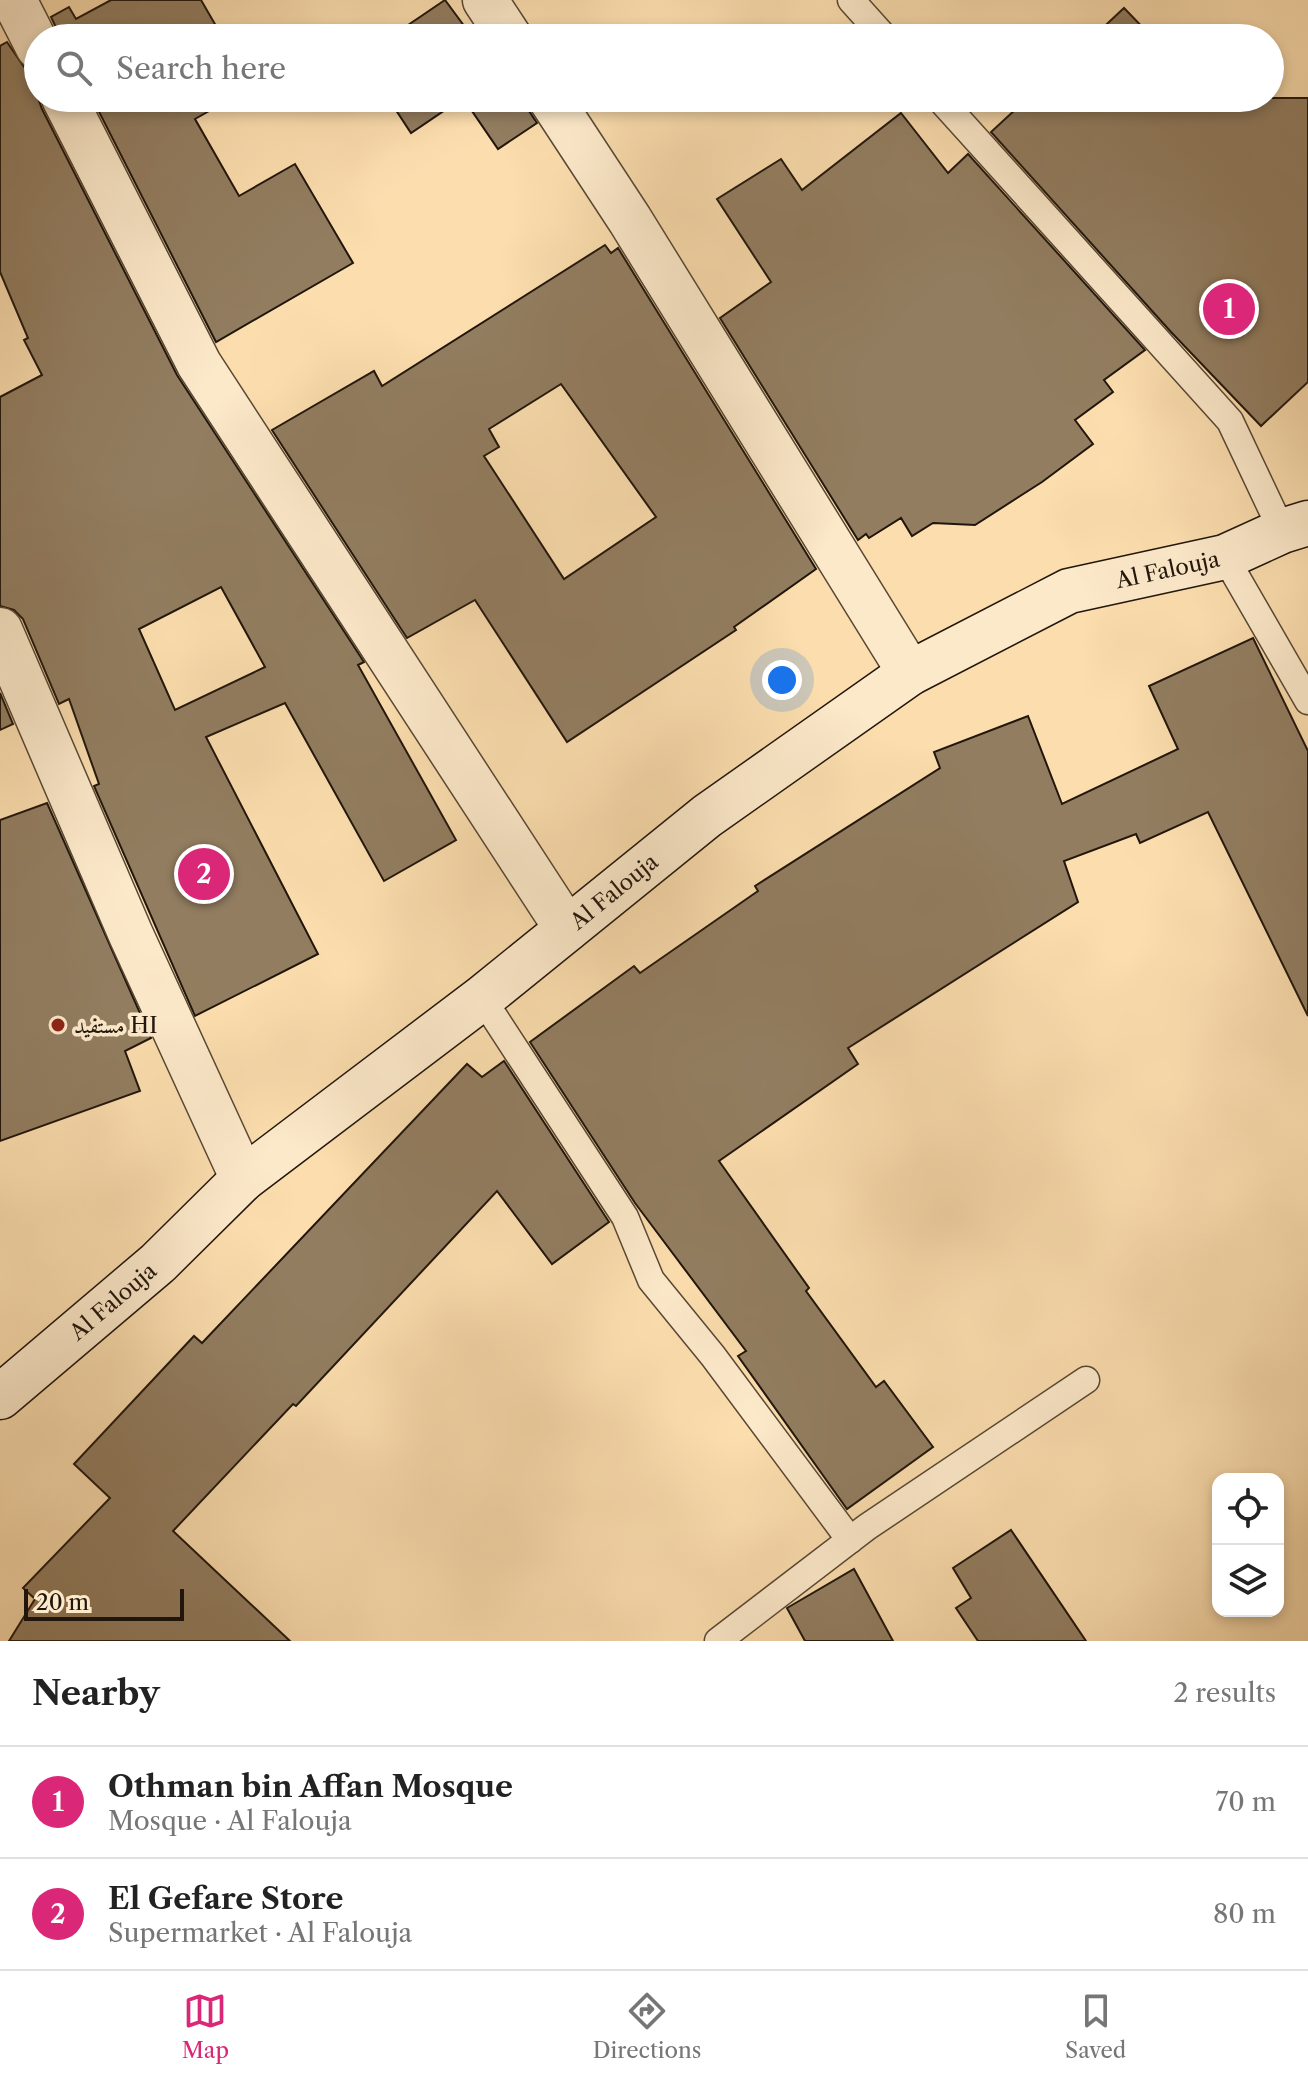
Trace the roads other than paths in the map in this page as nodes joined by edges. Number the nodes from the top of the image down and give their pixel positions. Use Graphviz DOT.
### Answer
graph roads {
  1 [pos="14,0"];
  2 [pos="485,0"];
  3 [pos="851,0"];
  4 [pos="26,24"];
  5 [pos="501,24"];
  6 [pos="872,24"];
  7 [pos="71,112"];
  8 [pos="559,112"];
  9 [pos="952,112"];
  10 [pos="1295,527"];
  11 [pos="1225,557"];
  12 [pos="0,630"];
  13 [pos="910,673"];
  14 [pos="1308,701"];
  15 [pos="567,929"];
  16 [pos="482,998"];
  17 [pos="243,1179"];
  18 [pos="1086,1380"];
  19 [pos="0,1397"];
  20 [pos="850,1540"];
  21 [pos="718,1641"];
  1 -- 4 [label="street"];
  2 -- 5 [label="street"];
  3 -- 6 [label="lane"];
  7 -- 15 [label="street"];
  8 -- 13 [label="street"];
  9 -- 10 [label="lane"];
  10 -- 11 [label="street, Al Falouja"];
  11 -- 13 [label="street, Al Falouja"];
  11 -- 14 [label="lane"];
  12 -- 17 [label="street"];
  13 -- 15 [label="street, Al Falouja"];
  15 -- 16 [label="street, Al Falouja"];
  16 -- 17 [label="street, Al Falouja"];
  16 -- 20 [label="lane"];
  17 -- 19 [label="street, Al Falouja"];
  18 -- 20 [label="lane"];
  20 -- 21 [label="lane"];
}
